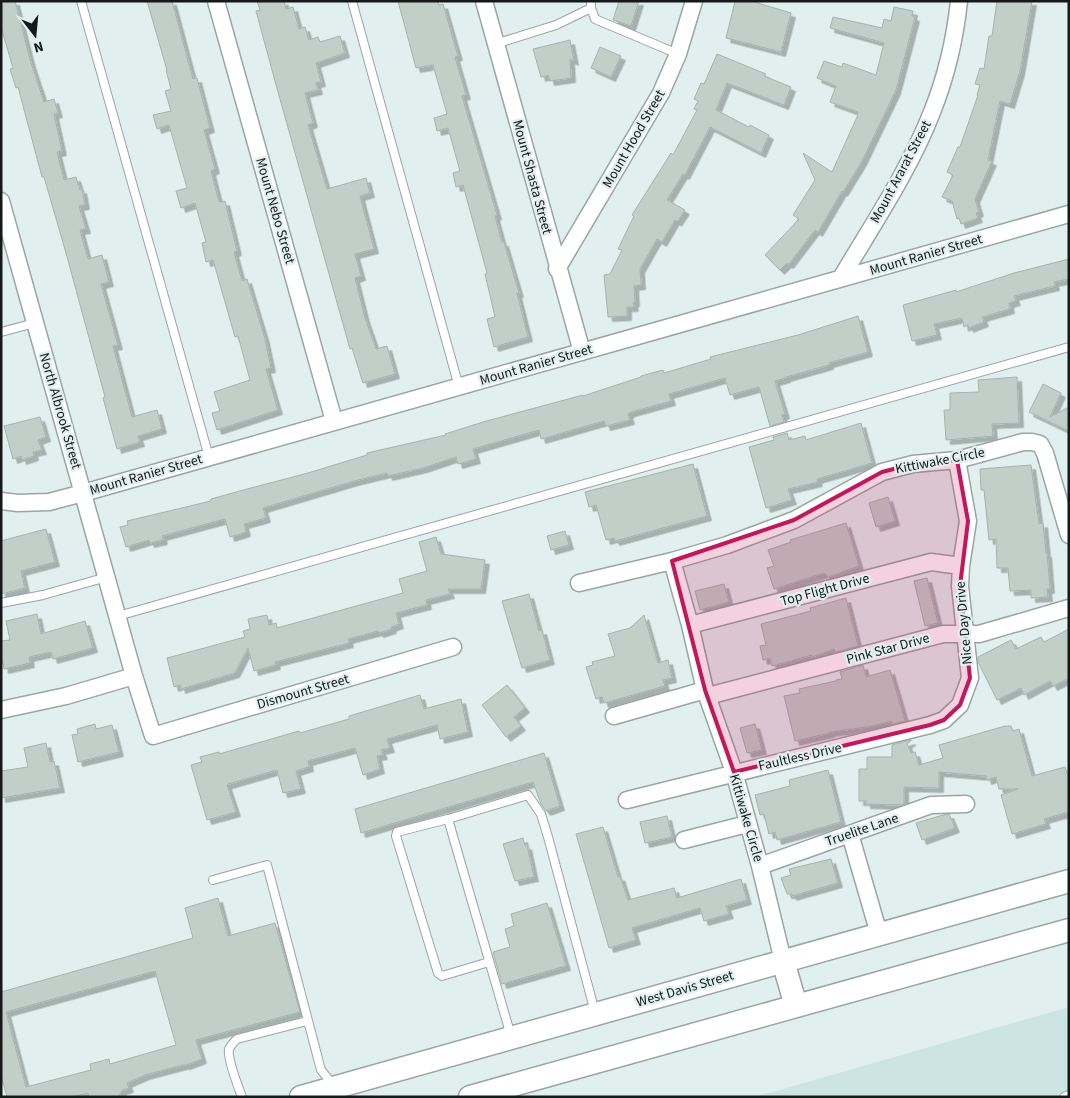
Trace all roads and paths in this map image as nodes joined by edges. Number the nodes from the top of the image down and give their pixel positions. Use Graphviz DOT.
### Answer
graph roads {
  1 [pos="81,1"];
  2 [pos="216,1"];
  3 [pos="352,1"];
  4 [pos="484,1"];
  5 [pos="694,1"];
  6 [pos="959,1"];
  7 [pos="591,5"];
  8 [pos="495,44"];
  9 [pos="678,54"];
  10 [pos="1,201"];
  11 [pos="1069,214"];
  12 [pos="557,269"];
  13 [pos="841,278"];
  14 [pos="34,323"];
  15 [pos="1,332"];
  16 [pos="1069,347"];
  17 [pos="582,352"];
  18 [pos="459,387"];
  19 [pos="334,421"];
  20 [pos="209,457"];
  21 [pos="957,460"];
  22 [pos="83,493"];
  23 [pos="1,501"];
  24 [pos="1069,535"];
  25 [pos="672,561"];
  26 [pos="960,566"];
  27 [pos="107,576"];
  28 [pos="579,584"];
  29 [pos="1,603"];
  30 [pos="1069,608"];
  31 [pos="118,616"];
  32 [pos="690,625"];
  33 [pos="964,635"];
  34 [pos="453,647"];
  35 [pos="134,676"];
  36 [pos="707,693"];
  37 [pos="1,710"];
  38 [pos="614,716"];
  39 [pos="944,720"];
  40 [pos="153,736"];
  41 [pos="734,772"];
  42 [pos="627,800"];
  43 [pos="966,804"];
  44 [pos="448,819"];
  45 [pos="747,824"];
  46 [pos="850,834"];
  47 [pos="684,840"];
  48 [pos="760,866"];
  49 [pos="213,880"];
  50 [pos="1069,881"];
  51 [pos="1069,930"];
  52 [pos="879,934"];
  53 [pos="783,961"];
  54 [pos="489,962"];
  55 [pos="796,1006"];
  56 [pos="595,1014"];
  57 [pos="308,1021"];
  58 [pos="511,1038"];
  59 [pos="338,1092"];
  60 [pos="1069,1095"];
  61 [pos="242,1097"];
  62 [pos="301,1097"];
  63 [pos="470,1097"];
  64 [pos="1064,1097"];
  1 -- 20 [label="lane"];
  2 -- 19 [label="street, Mount Nebo Street"];
  3 -- 18 [label="lane"];
  4 -- 8 [label="street, Mount Shasta Street"];
  5 -- 9 [label="street, Mount Hood Street"];
  6 -- 13 [label="street, Mount Ararat Street"];
  7 -- 8 [label="lane"];
  7 -- 9 [label="lane"];
  8 -- 12 [label="street, Mount Shasta Street"];
  9 -- 12 [label="street, Mount Hood Street"];
  10 -- 14 [label="street, North Albrook Street"];
  11 -- 13 [label="street, Mount Ranier Street"];
  12 -- 17 [label="street, Mount Shasta Street"];
  13 -- 17 [label="street, Mount Ranier Street"];
  14 -- 15 [label="lane"];
  14 -- 22 [label="street, North Albrook Street"];
  16 -- 31 [label="lane"];
  17 -- 18 [label="street, Mount Ranier Street"];
  18 -- 19 [label="street, Mount Ranier Street"];
  19 -- 20 [label="street, Mount Ranier Street"];
  20 -- 22 [label="street, Mount Ranier Street"];
  21 -- 24 [label="street, Kittiwake Circle"];
  21 -- 25 [label="street, Kittiwake Circle"];
  21 -- 26 [label="street, Nice Day Drive"];
  22 -- 23 [label="street, Mount Ranier Street"];
  22 -- 27 [label="street, North Albrook Street"];
  25 -- 28 [label="street, Kittiwake Circle"];
  25 -- 32 [label="street, Kittiwake Circle"];
  26 -- 32 [label="street, Top Flight Drive"];
  26 -- 33 [label="street, Nice Day Drive"];
  27 -- 29 [label="lane"];
  27 -- 31 [label="street, North Albrook Street"];
  30 -- 33 [label="street, Pink Star Drive"];
  31 -- 35 [label="street, North Albrook Street"];
  32 -- 36 [label="street, Kittiwake Circle"];
  33 -- 36 [label="street, Pink Star Drive"];
  33 -- 39 [label="street, Nice Day Drive"];
  34 -- 40 [label="street, Dismount Street"];
  35 -- 37 [label="street"];
  35 -- 40 [label="street, North Albrook Street"];
  36 -- 38 [label="street, Pink Star Drive"];
  36 -- 41 [label="street, Kittiwake Circle"];
  39 -- 41 [label="street, Faultless Drive"];
  41 -- 42 [label="street, Faultless Drive"];
  41 -- 45 [label="street, Kittiwake Circle"];
  43 -- 46 [label="street, Truelite Lane"];
  44 -- 54 [label="lane"];
  44 -- 54 [label="lane"];
  44 -- 56 [label="lane"];
  45 -- 47 [label="street"];
  45 -- 48 [label="street, Kittiwake Circle"];
  46 -- 48 [label="street, Truelite Lane"];
  46 -- 52 [label="street"];
  48 -- 53 [label="street, Kittiwake Circle"];
  49 -- 57 [label="lane"];
  50 -- 52 [label="main road, West Davis Street"];
  51 -- 55 [label="main road"];
  52 -- 53 [label="main road, West Davis Street"];
  53 -- 55 [label="main road"];
  53 -- 56 [label="main road, West Davis Street"];
  54 -- 58 [label="lane"];
  55 -- 63 [label="main road"];
  56 -- 58 [label="main road, West Davis Street"];
  57 -- 59 [label="lane"];
  57 -- 61 [label="lane"];
  58 -- 59 [label="main road, West Davis Street"];
  59 -- 62 [label="main road, West Davis Street"];
  60 -- 64 [label="lane"];
}
